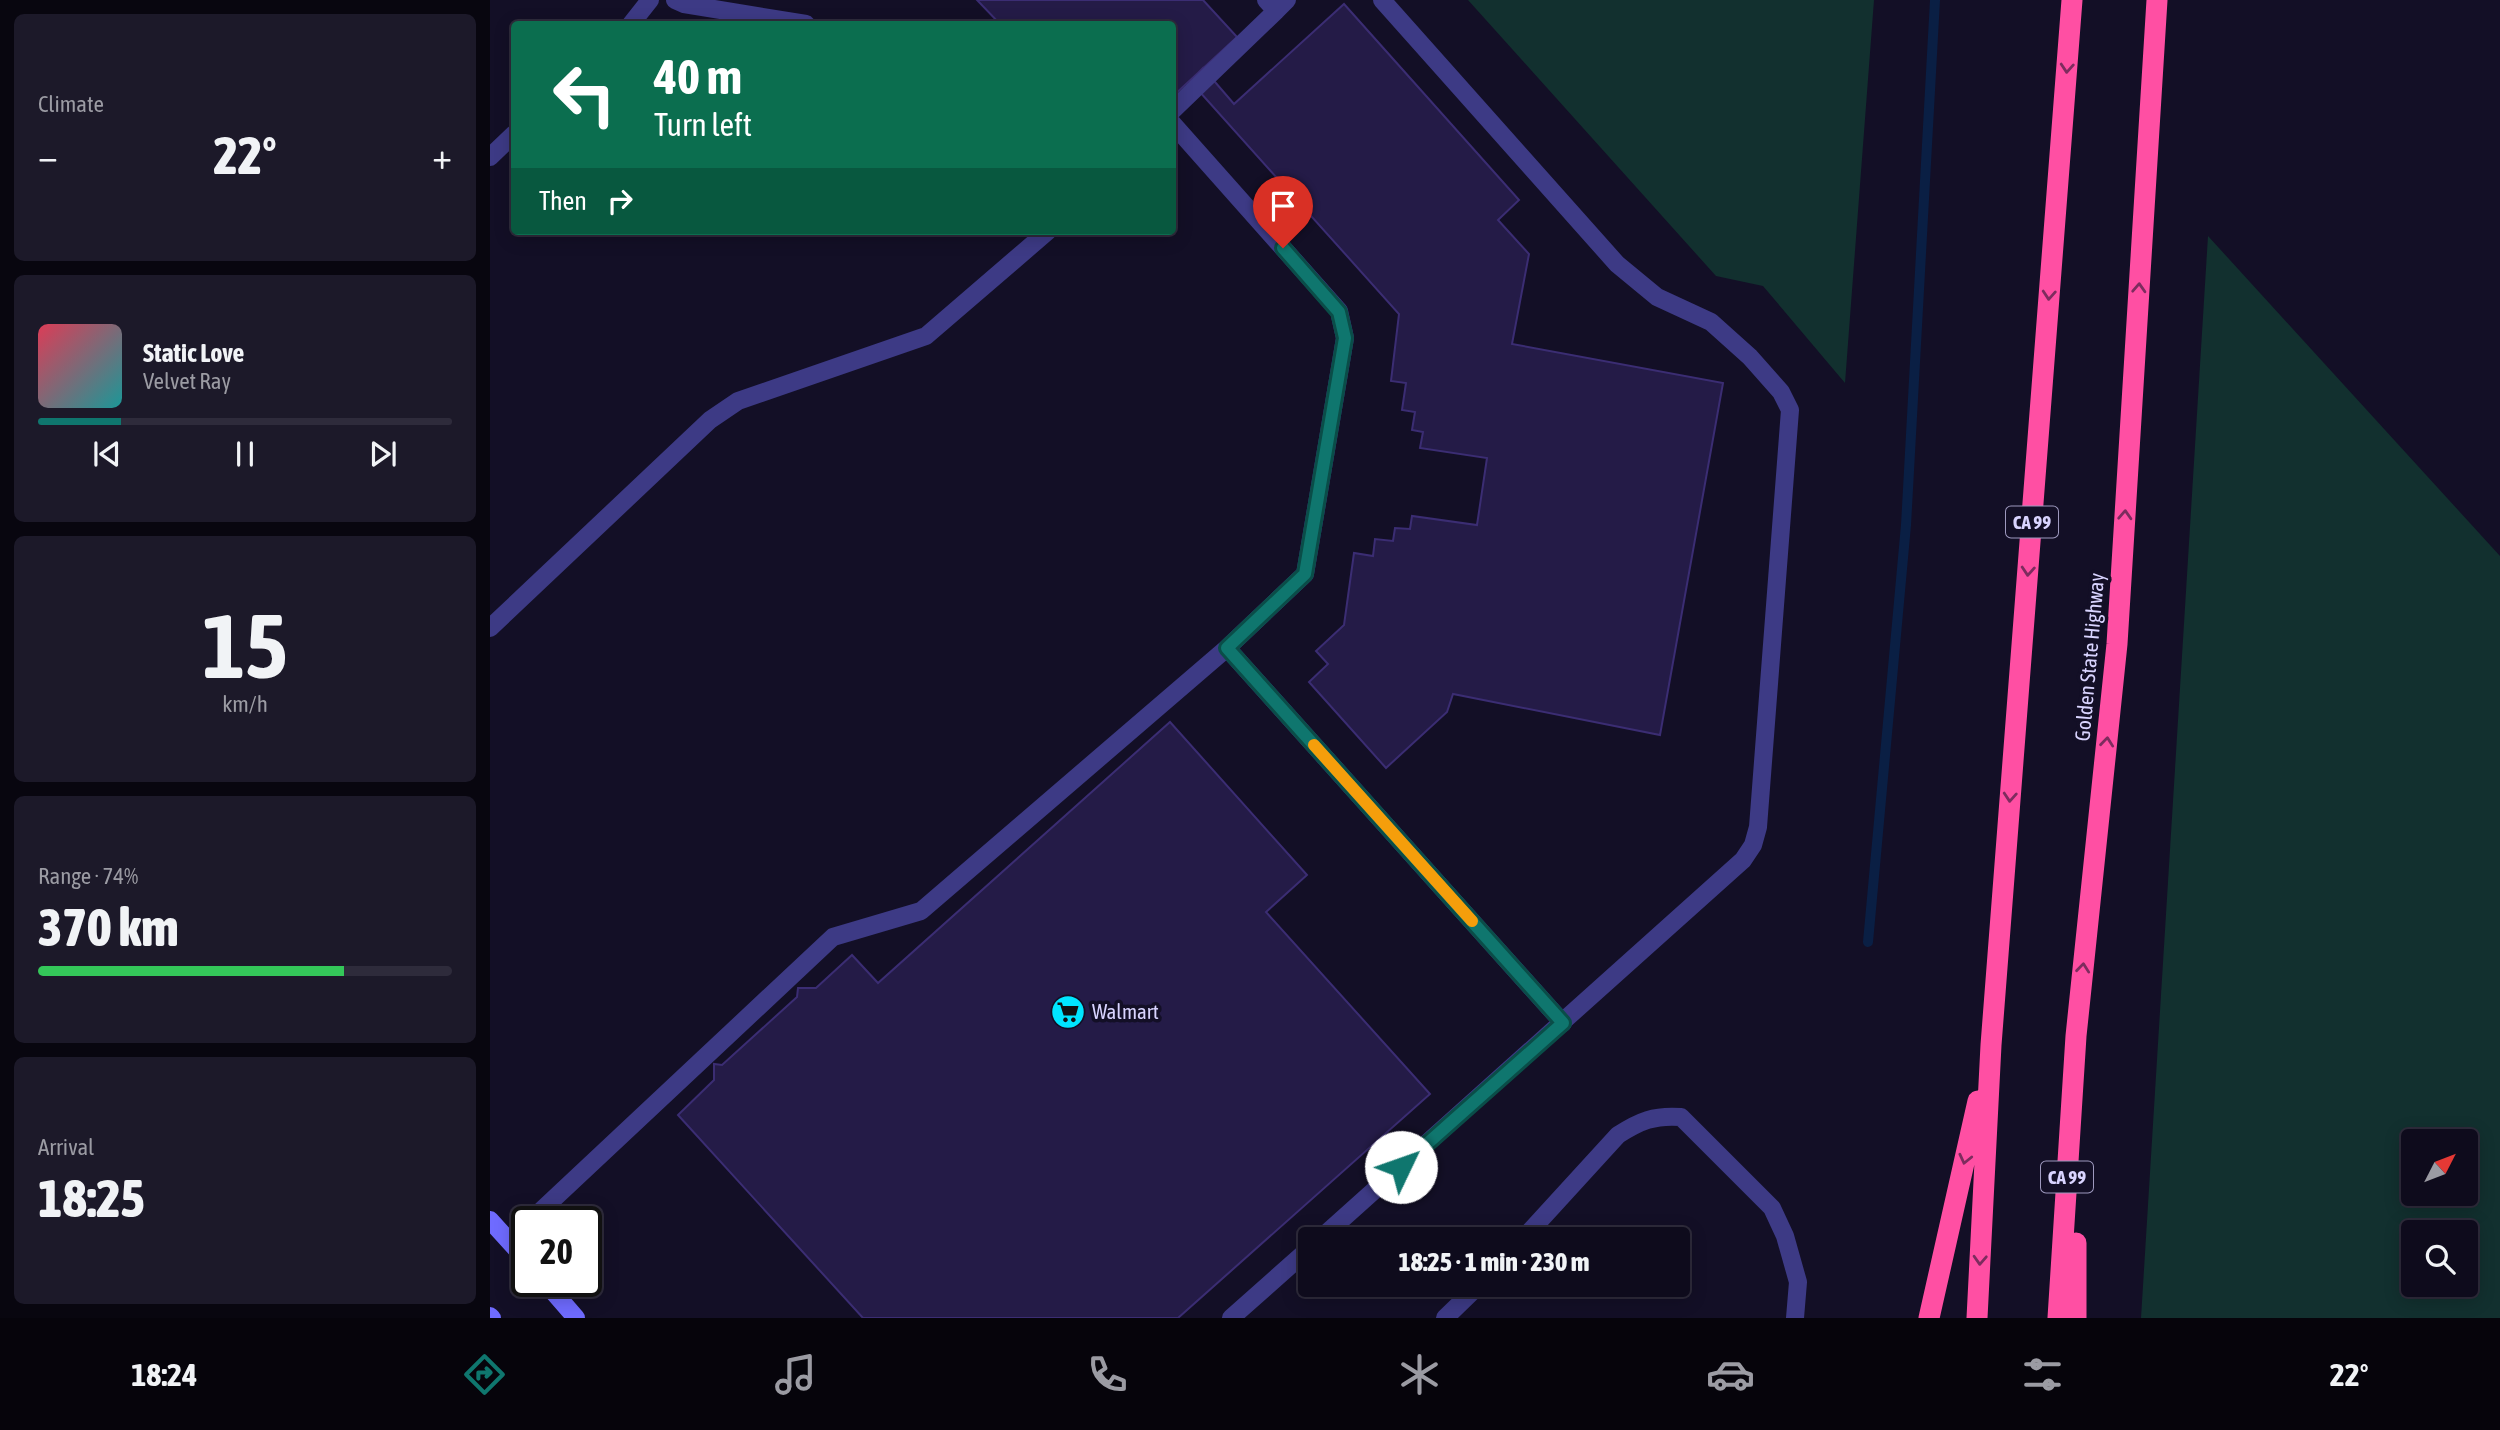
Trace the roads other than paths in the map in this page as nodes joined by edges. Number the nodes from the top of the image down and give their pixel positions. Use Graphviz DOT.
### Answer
graph roads {
  1 [pos="650,0"];
  2 [pos="675,0"];
  3 [pos="1382,0"];
  4 [pos="2072,0"];
  5 [pos="2157,0"];
  6 [pos="1276,4"];
  7 [pos="633,21"];
  8 [pos="788,21"];
  9 [pos="1176,107"];
  10 [pos="1176,127"];
  11 [pos="511,137"];
  12 [pos="490,158"];
  13 [pos="1043,235"];
  14 [pos="490,628"];
  15 [pos="1227,648"];
  16 [pos="1563,1023"];
  17 [pos="2076,1036"];
  18 [pos="1991,1045"];
  19 [pos="546,1206"];
  20 [pos="490,1220"];
  21 [pos="1334,1227"];
  22 [pos="1534,1227"];
  23 [pos="509,1240"];
  24 [pos="511,1242"];
  25 [pos="1298,1259"];
  26 [pos="558,1297"];
  27 [pos="1467,1297"];
  28 [pos="576,1318"];
  29 [pos="1231,1318"];
  30 [pos="1445,1318"];
  31 [pos="1795,1318"];
  32 [pos="1930,1318"];
  33 [pos="1977,1318"];
  34 [pos="2058,1318"];
  35 [pos="2076,1318"];
  1 -- 7 [label="lane"];
  2 -- 8 [label="lane"];
  3 -- 16 [label="lane"];
  4 -- 18 [label="highway, CA 99, one-way"];
  17 -- 5 [label="highway, Golden State Highway / CA 99, one-way"];
  6 -- 9 [label="lane"];
  10 -- 15 [label="lane"];
  11 -- 12 [label="lane"];
  13 -- 14 [label="lane"];
  15 -- 16 [label="lane"];
  15 -- 19 [label="lane"];
  16 -- 21 [label="lane"];
  17 -- 34 [label="highway, Golden State Highway / CA 99"];
  17 -- 35 [label="highway"];
  18 -- 32 [label="highway, one-way"];
  18 -- 33 [label="highway, CA 99, one-way"];
  20 -- 23 [label="main road"];
  22 -- 31 [label="lane"];
  23 -- 24 [label="main road"];
  25 -- 29 [label="lane"];
  26 -- 28 [label="main road"];
  27 -- 30 [label="lane"];
}
